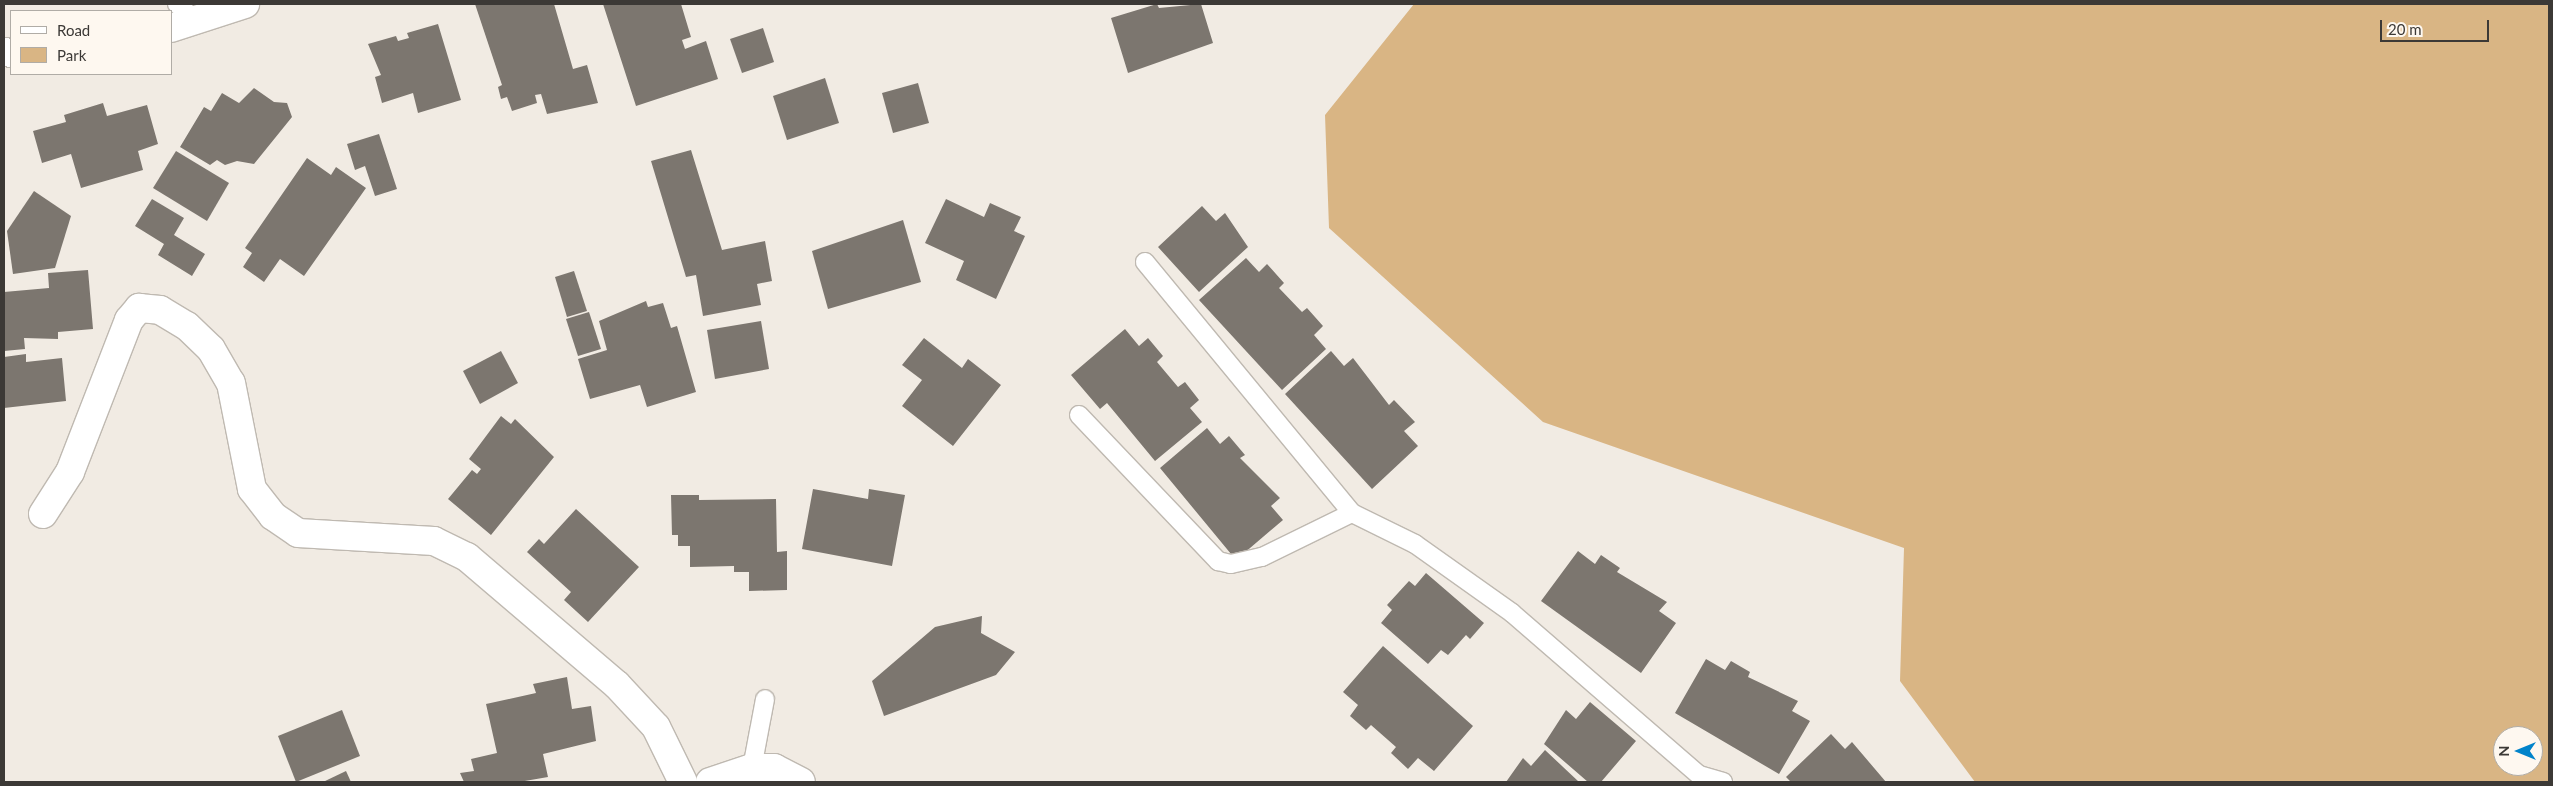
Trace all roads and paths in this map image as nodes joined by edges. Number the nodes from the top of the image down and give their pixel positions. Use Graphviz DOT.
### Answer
graph roads {
  1 [pos="245,4"];
  2 [pos="181,17"];
  3 [pos="1145,262"];
  4 [pos="1079,415"];
  5 [pos="1352,513"];
  6 [pos="43,514"];
  7 [pos="765,699"];
  8 [pos="752,768"];
  9 [pos="1696,779"];
  10 [pos="683,782"];
  11 [pos="710,782"];
  12 [pos="801,782"];
  13 [pos="1722,782"];
  1 -- 2 [label="street"];
  3 -- 5 [label="lane"];
  4 -- 5 [label="lane"];
  5 -- 9 [label="lane"];
  6 -- 10 [label="street"];
  7 -- 8 [label="lane"];
  8 -- 11 [label="street"];
  8 -- 12 [label="street"];
  9 -- 13 [label="lane"];
}
